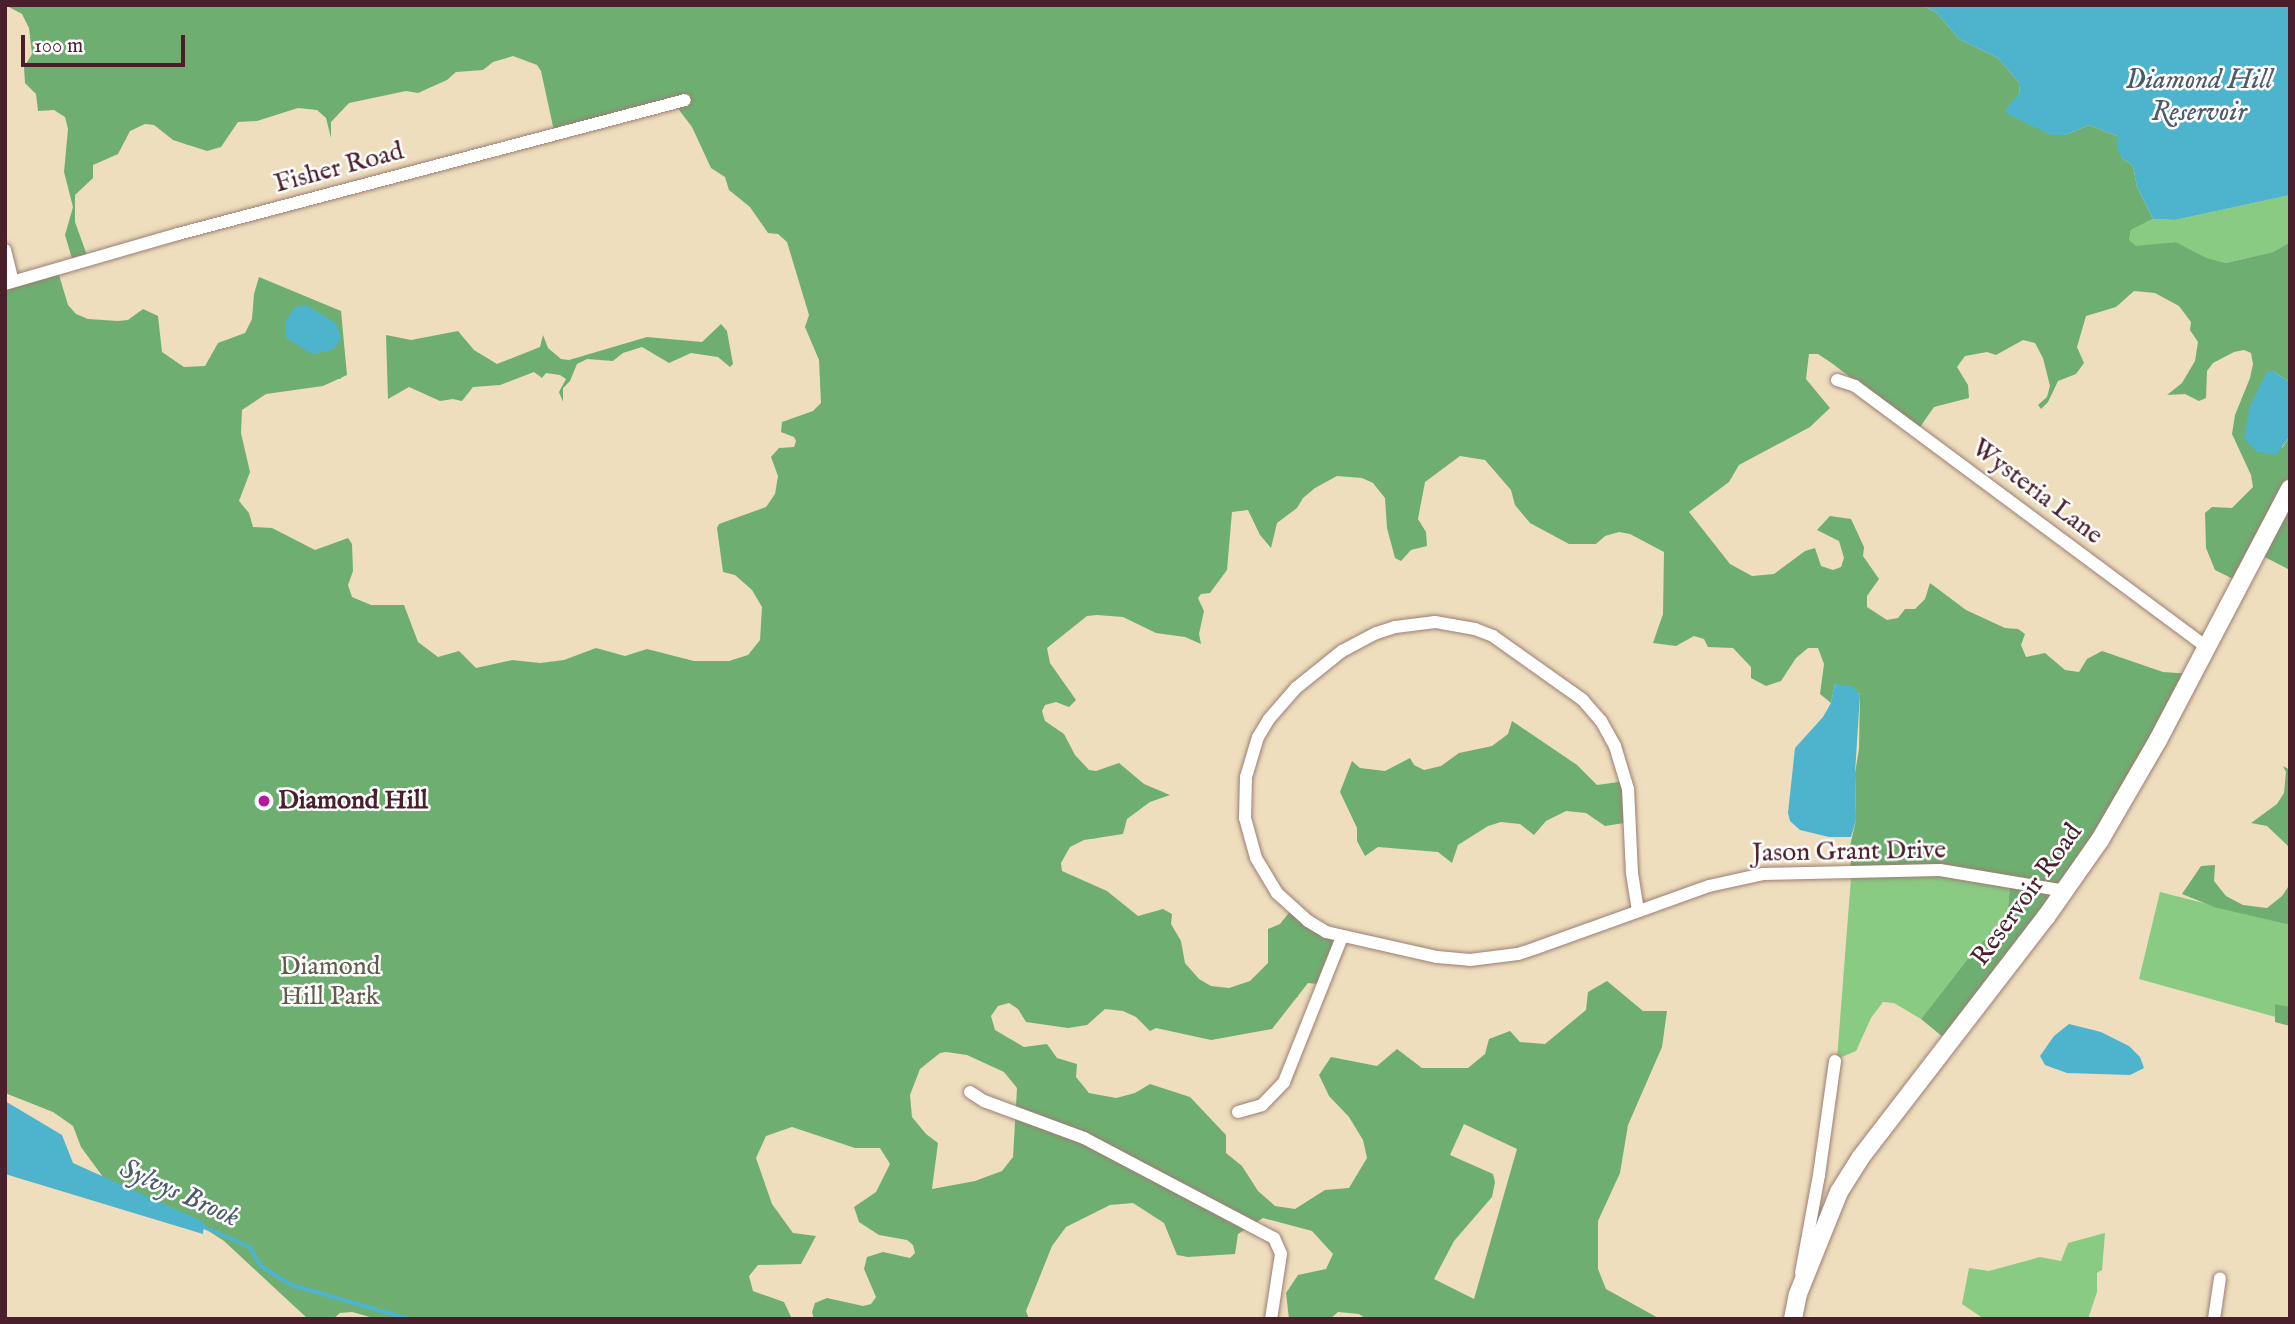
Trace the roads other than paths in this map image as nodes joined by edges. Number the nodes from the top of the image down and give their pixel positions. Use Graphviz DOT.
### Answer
graph roads {
  1 [pos="685,100"];
  2 [pos="5,250"];
  3 [pos="9,283"];
  4 [pos="1837,380"];
  5 [pos="2290,489"];
  6 [pos="2207,647"];
  7 [pos="2065,891"];
  8 [pos="1638,911"];
  9 [pos="1342,937"];
  10 [pos="1835,1061"];
  11 [pos="970,1092"];
  12 [pos="1238,1112"];
  13 [pos="2220,1278"];
  14 [pos="1798,1294"];
  15 [pos="1271,1319"];
  16 [pos="1793,1319"];
  17 [pos="2214,1319"];
  1 -- 3 [label="street, Fisher Road"];
  2 -- 3 [label="street"];
  4 -- 6 [label="street, Wysteria Lane"];
  5 -- 6 [label="street, Reservoir Road"];
  6 -- 7 [label="street, Reservoir Road"];
  7 -- 8 [label="street, Jason Grant Drive"];
  7 -- 14 [label="street, Reservoir Road"];
  8 -- 9 [label="street, Jason Grant Drive"];
  8 -- 9 [label="street, Jason Grant Drive"];
  9 -- 12 [label="street"];
  10 -- 14 [label="street"];
  11 -- 15 [label="street"];
  13 -- 17 [label="street"];
  14 -- 16 [label="street, Reservoir Road"];
}
